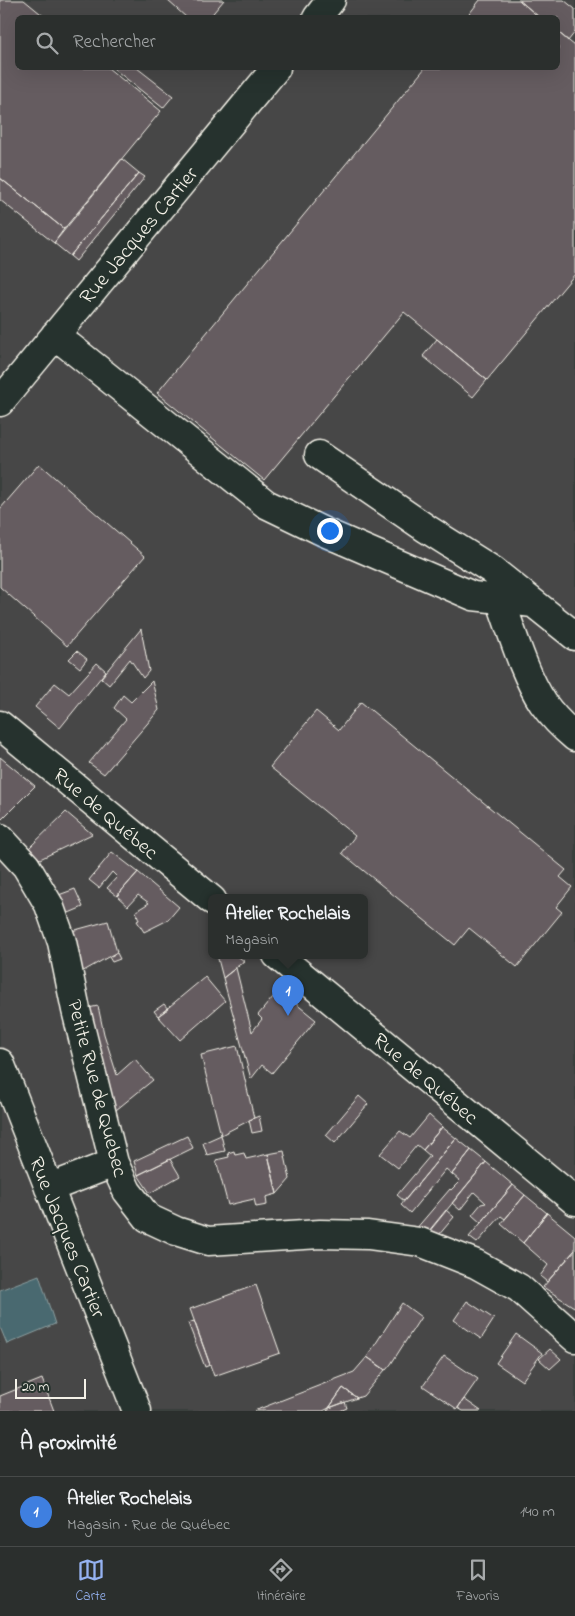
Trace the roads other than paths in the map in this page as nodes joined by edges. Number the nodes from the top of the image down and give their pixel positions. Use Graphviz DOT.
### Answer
graph roads {
  1 [pos="332,0"];
  2 [pos="320,15"];
  3 [pos="274,70"];
  4 [pos="56,335"];
  5 [pos="0,402"];
  6 [pos="319,455"];
  7 [pos="500,599"];
  8 [pos="533,603"];
  9 [pos="575,636"];
  10 [pos="0,725"];
  11 [pos="575,737"];
  12 [pos="0,838"];
  13 [pos="208,897"];
  14 [pos="283,959"];
  15 [pos="0,1063"];
  16 [pos="114,1163"];
  17 [pos="49,1188"];
  18 [pos="575,1201"];
  19 [pos="575,1338"];
  20 [pos="137,1411"];
  1 -- 2 [label="street"];
  3 -- 4 [label="street, Rue Jacques Cartier"];
  4 -- 5 [label="street, Rue Jacques Cartier"];
  4 -- 7 [label="street"];
  6 -- 8 [label="street"];
  7 -- 8 [label="street"];
  7 -- 11 [label="street"];
  8 -- 9 [label="street"];
  10 -- 13 [label="street, Rue de Québec"];
  12 -- 16 [label="street, Petite Rue de Quebec"];
  14 -- 18 [label="street, Rue de Québec"];
  15 -- 17 [label="street, Rue Jacques Cartier"];
  16 -- 17 [label="street"];
  16 -- 19 [label="street, Petite Rue de Quebec"];
  17 -- 20 [label="street, Rue Jacques Cartier"];
}
